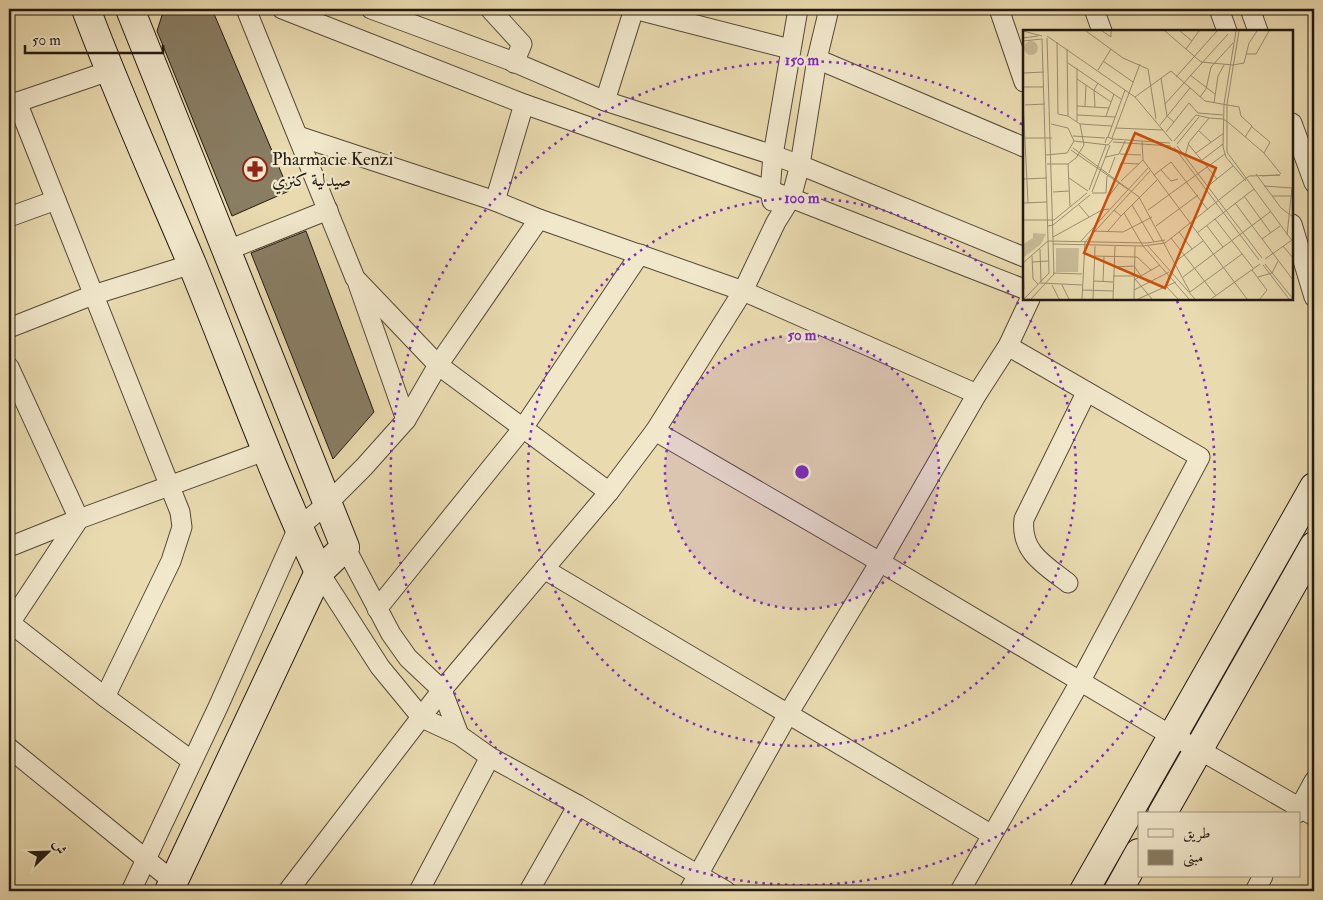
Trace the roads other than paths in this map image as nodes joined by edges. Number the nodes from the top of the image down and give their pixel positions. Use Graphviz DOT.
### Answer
graph roads {
  1 [pos="86,9"];
  2 [pos="130,9"];
  3 [pos="246,9"];
  4 [pos="282,9"];
  5 [pos="372,9"];
  6 [pos="490,9"];
  7 [pos="634,9"];
  8 [pos="798,9"];
  9 [pos="829,9"];
  10 [pos="999,9"];
  11 [pos="1094,9"];
  12 [pos="1219,9"];
  13 [pos="1250,9"];
  14 [pos="1102,30"];
  15 [pos="1227,30"];
  16 [pos="1258,30"];
  17 [pos="790,49"];
  18 [pos="817,59"];
  19 [pos="514,63"];
  20 [pos="109,71"];
  21 [pos="1023,79"];
  22 [pos="605,101"];
  23 [pos="13,103"];
  24 [pos="524,104"];
  25 [pos="1293,126"];
  26 [pos="298,136"];
  27 [pos="1023,147"];
  28 [pos="773,155"];
  29 [pos="800,165"];
  30 [pos="1314,184"];
  31 [pos="770,190"];
  32 [pos="791,198"];
  33 [pos="56,200"];
  34 [pos="495,201"];
  35 [pos="328,210"];
  36 [pos="9,217"];
  37 [pos="539,219"];
  38 [pos="776,222"];
  39 [pos="1293,227"];
  40 [pos="228,250"];
  41 [pos="640,254"];
  42 [pos="1023,257"];
  43 [pos="192,264"];
  44 [pos="355,278"];
  45 [pos="1023,289"];
  46 [pos="744,291"];
  47 [pos="94,295"];
  48 [pos="1314,297"];
  49 [pos="1030,300"];
  50 [pos="9,328"];
  51 [pos="1008,346"];
  52 [pos="438,365"];
  53 [pos="9,366"];
  54 [pos="1086,392"];
  55 [pos="977,394"];
  56 [pos="406,420"];
  57 [pos="523,428"];
  58 [pos="655,431"];
  59 [pos="267,450"];
  60 [pos="170,485"];
  61 [pos="1314,486"];
  62 [pos="609,492"];
  63 [pos="328,503"];
  64 [pos="79,519"];
  65 [pos="298,528"];
  66 [pos="9,547"];
  67 [pos="345,547"];
  68 [pos="1312,553"];
  69 [pos="880,562"];
  70 [pos="544,569"];
  71 [pos="319,572"];
  72 [pos="1068,583"];
  73 [pos="377,609"];
  74 [pos="9,623"];
  75 [pos="1080,682"];
  76 [pos="442,690"];
  77 [pos="105,697"];
  78 [pos="788,714"];
  79 [pos="422,718"];
  80 [pos="459,734"];
  81 [pos="1172,736"];
  82 [pos="9,748"];
  83 [pos="1198,749"];
  84 [pos="490,757"];
  85 [pos="192,762"];
  86 [pos="1314,781"];
  87 [pos="578,805"];
  88 [pos="1163,812"];
  89 [pos="1303,812"];
  90 [pos="992,835"];
  91 [pos="1138,856"];
  92 [pos="146,858"];
  93 [pos="1261,878"];
  94 [pos="694,883"];
  95 [pos="172,886"];
  96 [pos="131,891"];
  97 [pos="288,891"];
  98 [pos="419,891"];
  99 [pos="529,891"];
  100 [pos="726,891"];
  101 [pos="960,891"];
  102 [pos="1084,891"];
  103 [pos="1118,891"];
  104 [pos="1255,891"];
  1 -- 20 [label="street"];
  2 -- 40 [label="street"];
  3 -- 26 [label="street"];
  4 -- 24 [label="street"];
  5 -- 19 [label="street"];
  6 -- 19 [label="street"];
  7 -- 17 [label="street"];
  7 -- 22 [label="street"];
  8 -- 17 [label="street"];
  9 -- 18 [label="street"];
  10 -- 21 [label="street"];
  11 -- 14 [label="street"];
  12 -- 15 [label="street"];
  13 -- 16 [label="street"];
  17 -- 28 [label="street"];
  18 -- 27 [label="street"];
  18 -- 29 [label="street"];
  19 -- 22 [label="street"];
  20 -- 23 [label="street"];
  20 -- 43 [label="street"];
  22 -- 28 [label="street"];
  23 -- 33 [label="street"];
  24 -- 31 [label="street"];
  24 -- 34 [label="street"];
  25 -- 30 [label="street"];
  26 -- 34 [label="street"];
  26 -- 35 [label="street"];
  28 -- 29 [label="street"];
  28 -- 31 [label="street"];
  29 -- 32 [label="street"];
  29 -- 42 [label="street"];
  31 -- 32 [label="street"];
  31 -- 38 [label="street"];
  32 -- 38 [label="street"];
  32 -- 45 [label="street"];
  33 -- 36 [label="street"];
  33 -- 47 [label="street"];
  34 -- 37 [label="street"];
  35 -- 40 [label="street"];
  35 -- 44 [label="street"];
  37 -- 41 [label="street"];
  37 -- 52 [label="street"];
  38 -- 46 [label="street"];
  39 -- 48 [label="street"];
  40 -- 63 [label="street"];
  41 -- 46 [label="street"];
  41 -- 57 [label="street"];
  43 -- 47 [label="street"];
  43 -- 59 [label="street"];
  44 -- 52 [label="street"];
  44 -- 56 [label="street"];
  46 -- 55 [label="street"];
  46 -- 58 [label="street"];
  47 -- 50 [label="street"];
  47 -- 60 [label="street"];
  49 -- 51 [label="street"];
  51 -- 54 [label="street"];
  51 -- 55 [label="street"];
  52 -- 56 [label="street"];
  52 -- 57 [label="street"];
  53 -- 64 [label="street"];
  54 -- 72 [label="street"];
  54 -- 75 [label="street"];
  55 -- 69 [label="street"];
  56 -- 63 [label="street"];
  57 -- 62 [label="street"];
  57 -- 73 [label="street"];
  58 -- 62 [label="street"];
  58 -- 69 [label="street"];
  59 -- 60 [label="street"];
  59 -- 65 [label="street"];
  60 -- 64 [label="street"];
  60 -- 77 [label="street"];
  61 -- 81 [label="street"];
  62 -- 70 [label="street"];
  63 -- 65 [label="street"];
  63 -- 67 [label="street"];
  64 -- 66 [label="street"];
  64 -- 74 [label="street"];
  65 -- 71 [label="street"];
  65 -- 85 [label="street"];
  67 -- 71 [label="street"];
  67 -- 73 [label="street"];
  68 -- 83 [label="street"];
  69 -- 75 [label="street"];
  69 -- 78 [label="street"];
  70 -- 76 [label="street"];
  70 -- 78 [label="street"];
  71 -- 79 [label="street"];
  71 -- 95 [label="street"];
  73 -- 76 [label="street"];
  74 -- 77 [label="street"];
  75 -- 81 [label="street"];
  75 -- 90 [label="street"];
  76 -- 79 [label="street"];
  76 -- 80 [label="street"];
  77 -- 85 [label="street"];
  78 -- 90 [label="street"];
  78 -- 94 [label="street"];
  79 -- 80 [label="street"];
  79 -- 97 [label="street"];
  80 -- 84 [label="street"];
  81 -- 83 [label="street"];
  81 -- 102 [label="street"];
  82 -- 92 [label="street"];
  83 -- 88 [label="street"];
  83 -- 89 [label="street"];
  84 -- 87 [label="street"];
  84 -- 98 [label="street"];
  85 -- 92 [label="street"];
  86 -- 89 [label="street"];
  87 -- 94 [label="street"];
  87 -- 99 [label="street"];
  90 -- 101 [label="street"];
  91 -- 103 [label="street"];
  92 -- 95 [label="street"];
  92 -- 96 [label="street"];
  93 -- 104 [label="street"];
  94 -- 100 [label="street"];
}
